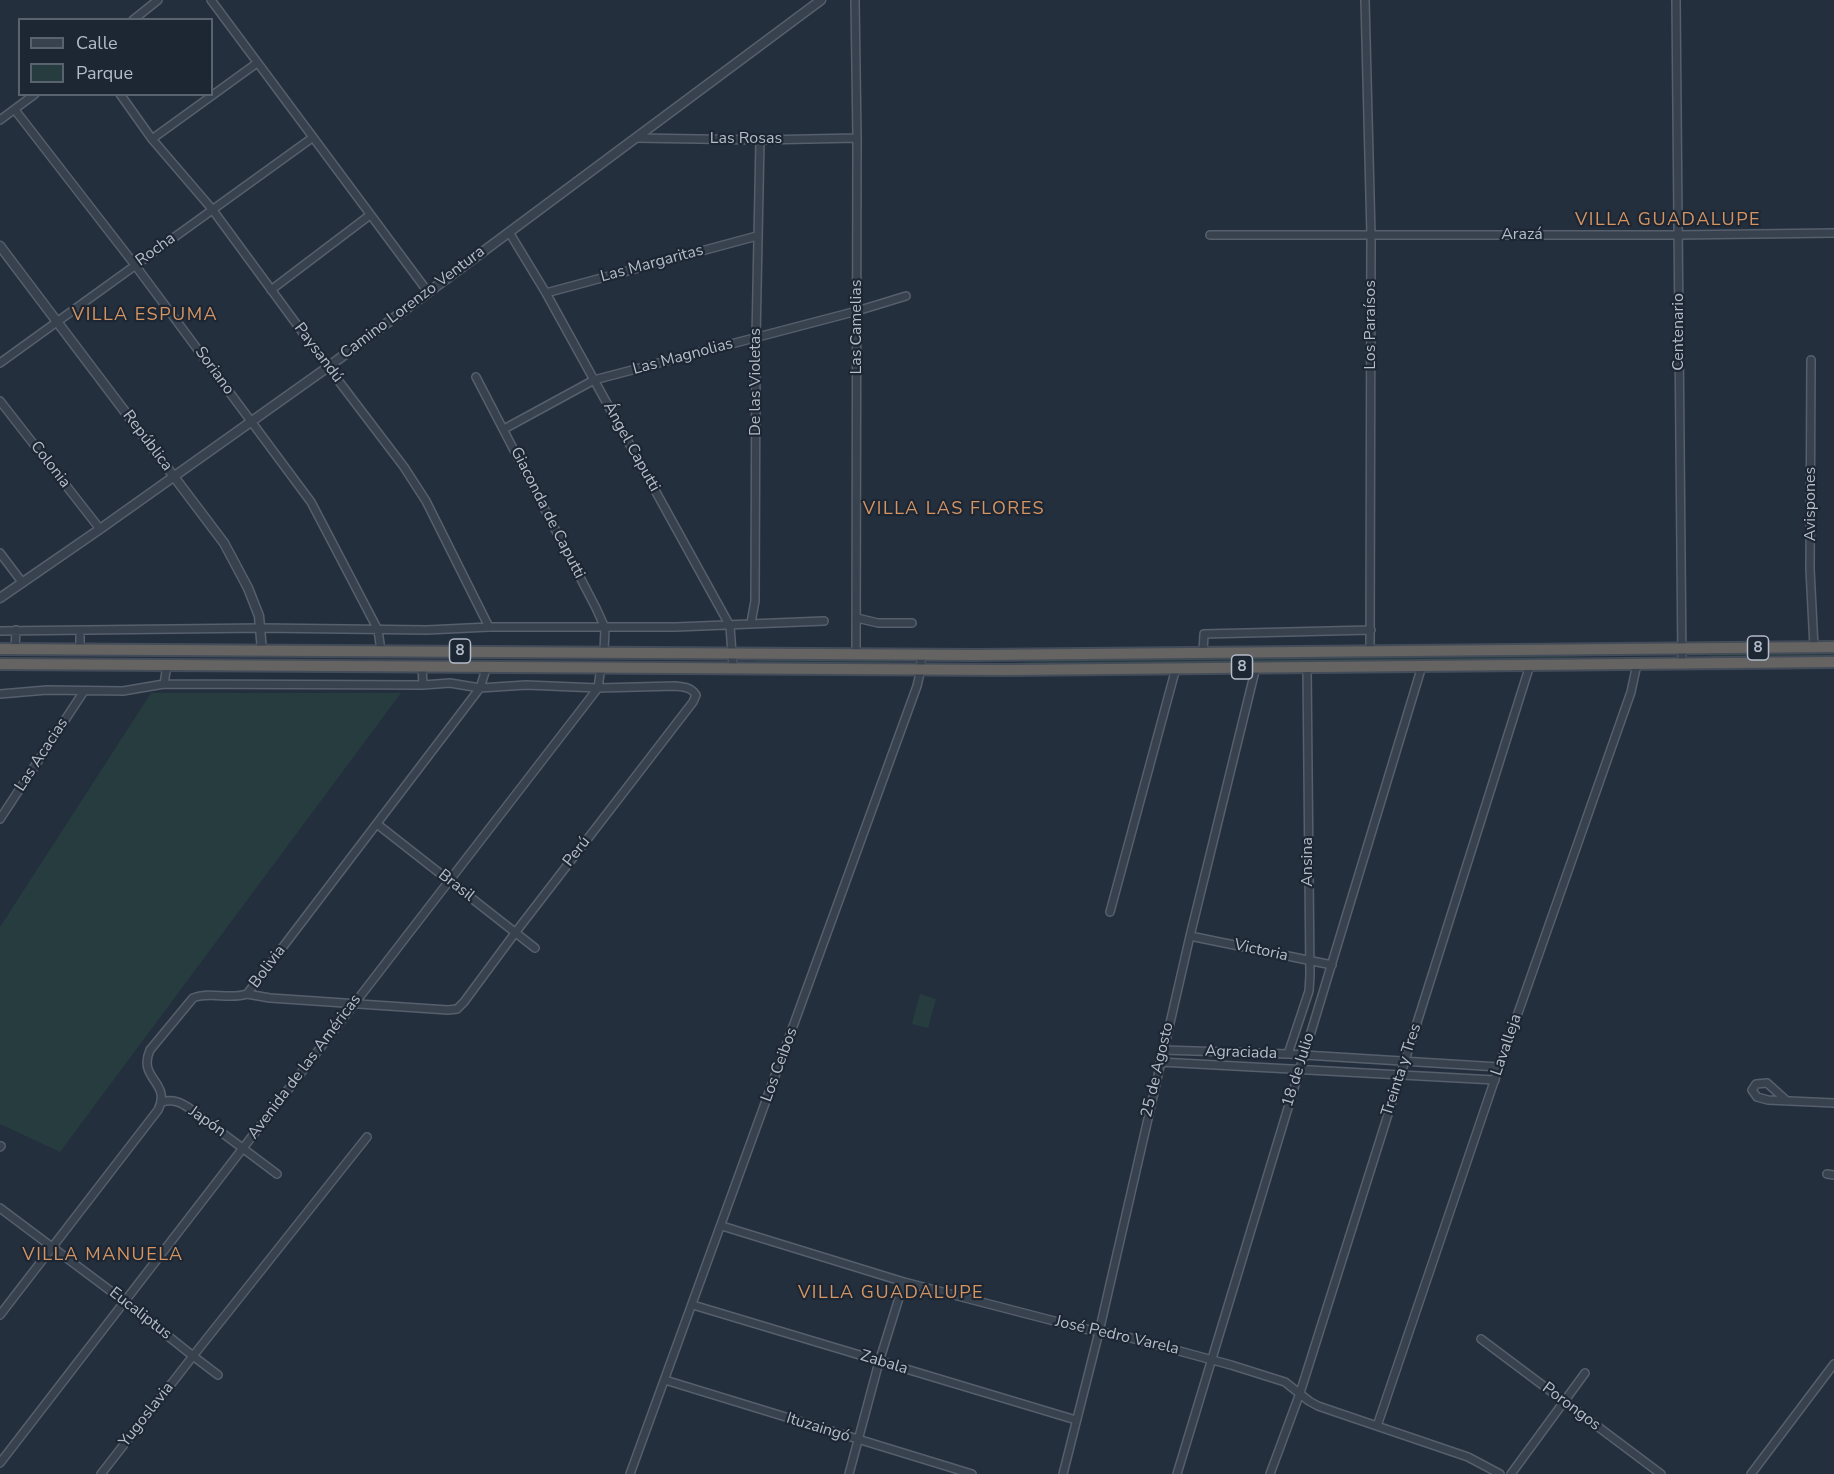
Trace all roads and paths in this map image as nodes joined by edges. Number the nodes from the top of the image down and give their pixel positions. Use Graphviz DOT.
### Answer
graph roads {
  1 [pos="158,0"];
  2 [pos="211,0"];
  3 [pos="821,0"];
  4 [pos="855,0"];
  5 [pos="1365,0"];
  6 [pos="1676,0"];
  7 [pos="136,18"];
  8 [pos="258,63"];
  9 [pos="213,95"];
  10 [pos="32,96"];
  11 [pos="121,96"];
  12 [pos="212,96"];
  13 [pos="15,110"];
  14 [pos="0,120"];
  15 [pos="312,138"];
  16 [pos="636,138"];
  17 [pos="857,138"];
  18 [pos="152,139"];
  19 [pos="760,141"];
  20 [pos="212,209"];
  21 [pos="370,215"];
  22 [pos="509,232"];
  23 [pos="1834,233"];
  24 [pos="1210,235"];
  25 [pos="1371,235"];
  26 [pos="1678,235"];
  27 [pos="757,236"];
  28 [pos="0,246"];
  29 [pos="135,265"];
  30 [pos="271,290"];
  31 [pos="428,292"];
  32 [pos="546,292"];
  33 [pos="906,296"];
  34 [pos="857,311"];
  35 [pos="56,321"];
  36 [pos="756,338"];
  37 [pos="1811,360"];
  38 [pos="0,363"];
  39 [pos="328,367"];
  40 [pos="476,377"];
  41 [pos="594,380"];
  42 [pos="0,401"];
  43 [pos="251,422"];
  44 [pos="504,429"];
  45 [pos="173,477"];
  46 [pos="100,529"];
  47 [pos="0,553"];
  48 [pos="22,582"];
  49 [pos="0,598"];
  50 [pos="857,618"];
  51 [pos="824,621"];
  52 [pos="751,623"];
  53 [pos="912,623"];
  54 [pos="730,626"];
  55 [pos="489,627"];
  56 [pos="261,628"];
  57 [pos="605,628"];
  58 [pos="16,630"];
  59 [pos="378,630"];
  60 [pos="1371,630"];
  61 [pos="0,631"];
  62 [pos="80,631"];
  63 [pos="1814,647"];
  64 [pos="1834,647"];
  65 [pos="0,649"];
  66 [pos="15,649"];
  67 [pos="80,649"];
  68 [pos="1682,649"];
  69 [pos="1370,650"];
  70 [pos="262,651"];
  71 [pos="381,651"];
  72 [pos="604,652"];
  73 [pos="733,652"];
  74 [pos="856,653"];
  75 [pos="1203,653"];
  76 [pos="921,654"];
  77 [pos="1834,662"];
  78 [pos="1682,663"];
  79 [pos="0,664"];
  80 [pos="1637,664"];
  81 [pos="167,665"];
  82 [pos="1530,665"];
  83 [pos="422,666"];
  84 [pos="488,666"];
  85 [pos="1422,666"];
  86 [pos="602,667"];
  87 [pos="1256,667"];
  88 [pos="1307,667"];
  89 [pos="733,668"];
  90 [pos="1176,668"];
  91 [pos="921,669"];
  92 [pos="164,684"];
  93 [pos="423,685"];
  94 [pos="480,688"];
  95 [pos="598,688"];
  96 [pos="84,691"];
  97 [pos="0,694"];
  98 [pos="0,819"];
  99 [pos="377,824"];
  100 [pos="449,881"];
  101 [pos="1110,912"];
  102 [pos="515,933"];
  103 [pos="1190,936"];
  104 [pos="535,948"];
  105 [pos="1309,960"];
  106 [pos="1332,965"];
  107 [pos="247,994"];
  108 [pos="354,1002"];
  109 [pos="1163,1050"];
  110 [pos="1288,1054"];
  111 [pos="1304,1055"];
  112 [pos="1405,1061"];
  113 [pos="1160,1062"];
  114 [pos="1499,1067"];
  115 [pos="1299,1069"];
  116 [pos="1401,1074"];
  117 [pos="1495,1080"];
  118 [pos="1787,1101"];
  119 [pos="162,1102"];
  120 [pos="1834,1103"];
  121 [pos="367,1137"];
  122 [pos="244,1148"];
  123 [pos="277,1174"];
  124 [pos="0,1208"];
  125 [pos="722,1226"];
  126 [pos="52,1246"];
  127 [pos="904,1282"];
  128 [pos="124,1301"];
  129 [pos="693,1305"];
  130 [pos="0,1315"];
  131 [pos="1099,1332"];
  132 [pos="1481,1339"];
  133 [pos="193,1356"];
  134 [pos="1212,1360"];
  135 [pos="879,1362"];
  136 [pos="1834,1364"];
  137 [pos="1585,1373"];
  138 [pos="218,1376"];
  139 [pos="665,1380"];
  140 [pos="1300,1393"];
  141 [pos="1565,1402"];
  142 [pos="1076,1420"];
  143 [pos="1377,1426"];
  144 [pos="857,1440"];
  145 [pos="0,1463"];
  146 [pos="963,1473"];
  147 [pos="101,1474"];
  148 [pos="630,1474"];
  149 [pos="849,1474"];
  150 [pos="972,1474"];
  151 [pos="1063,1474"];
  152 [pos="1177,1474"];
  153 [pos="1270,1474"];
  154 [pos="1500,1474"];
  155 [pos="1511,1474"];
  156 [pos="1661,1474"];
  157 [pos="1751,1474"];
  1 -- 7 [label="street"];
  2 -- 8 [label="street"];
  3 -- 16 [label="street, Camino Lorenzo Ventura"];
  4 -- 17 [label="street, Las Camelias"];
  5 -- 25 [label="street, Los Paraísos"];
  6 -- 26 [label="street, Centenario"];
  8 -- 9 [label="street"];
  8 -- 15 [label="street"];
  10 -- 13 [label="street"];
  11 -- 18 [label="street, Paysandú"];
  12 -- 18 [label="street"];
  13 -- 14 [label="street"];
  13 -- 29 [label="street, Soriano"];
  15 -- 20 [label="street, Rocha"];
  15 -- 21 [label="street"];
  16 -- 19 [label="street, Las Rosas"];
  16 -- 22 [label="street, Camino Lorenzo Ventura"];
  17 -- 19 [label="street, Las Rosas"];
  17 -- 34 [label="street, Las Camelias"];
  18 -- 20 [label="street, Paysandú"];
  19 -- 27 [label="street, De las Violetas"];
  20 -- 29 [label="street, Rocha"];
  20 -- 30 [label="street, Paysandú"];
  21 -- 30 [label="street"];
  21 -- 31 [label="street"];
  22 -- 31 [label="street, Camino Lorenzo Ventura"];
  22 -- 32 [label="street, Ángel Caputti"];
  23 -- 26 [label="street, Arazá"];
  24 -- 25 [label="street, Arazá"];
  25 -- 26 [label="street, Arazá"];
  25 -- 60 [label="street, Los Paraísos"];
  26 -- 68 [label="street, Centenario"];
  27 -- 32 [label="street, Las Margaritas"];
  27 -- 36 [label="street, De las Violetas"];
  28 -- 35 [label="street, República"];
  29 -- 35 [label="street, Rocha"];
  29 -- 43 [label="street, Soriano"];
  30 -- 39 [label="street, Paysandú"];
  31 -- 39 [label="street, Camino Lorenzo Ventura"];
  32 -- 41 [label="street, Ángel Caputti"];
  33 -- 34 [label="street, Las Magnolias"];
  34 -- 36 [label="street, Las Magnolias"];
  34 -- 50 [label="street, Las Camelias"];
  35 -- 38 [label="street, Rocha"];
  35 -- 45 [label="street, República"];
  36 -- 41 [label="street, Las Magnolias"];
  36 -- 52 [label="street, De las Violetas"];
  37 -- 63 [label="street, Avispones"];
  39 -- 43 [label="street, Camino Lorenzo Ventura"];
  39 -- 55 [label="street, Paysandú"];
  40 -- 44 [label="street, Giaconda de Caputti"];
  41 -- 44 [label="street, Las Magnolias"];
  41 -- 54 [label="street, Ángel Caputti"];
  42 -- 46 [label="street, Colonia"];
  43 -- 45 [label="street, Camino Lorenzo Ventura"];
  43 -- 59 [label="street, Soriano"];
  44 -- 57 [label="street, Giaconda de Caputti"];
  45 -- 46 [label="street, Camino Lorenzo Ventura"];
  45 -- 56 [label="street, República"];
  46 -- 48 [label="street, Camino Lorenzo Ventura"];
  47 -- 48 [label="street"];
  48 -- 49 [label="street, Camino Lorenzo Ventura"];
  50 -- 53 [label="street"];
  50 -- 74 [label="street, Las Camelias"];
  51 -- 52 [label="street"];
  52 -- 54 [label="street"];
  54 -- 57 [label="street"];
  54 -- 73 [label="street, Ángel Caputti"];
  55 -- 57 [label="street"];
  55 -- 59 [label="street"];
  56 -- 59 [label="street"];
  56 -- 62 [label="street"];
  56 -- 70 [label="street, República"];
  57 -- 72 [label="street, Giaconda de Caputti"];
  58 -- 61 [label="street"];
  58 -- 62 [label="street"];
  58 -- 66 [label="street"];
  59 -- 71 [label="street, Soriano"];
  60 -- 69 [label="street, Los Paraísos"];
  60 -- 75 [label="street"];
  62 -- 67 [label="street"];
  63 -- 64 [label="highway, 8"];
  63 -- 68 [label="highway, 8"];
  65 -- 66 [label="highway, 8"];
  66 -- 67 [label="highway, 8"];
  67 -- 70 [label="highway, 8"];
  68 -- 69 [label="highway, 8"];
  68 -- 78 [label="street, Centenario"];
  69 -- 75 [label="highway, 8"];
  70 -- 71 [label="highway, 8"];
  71 -- 72 [label="highway, 8"];
  72 -- 73 [label="highway, 8"];
  73 -- 74 [label="highway, 8"];
  73 -- 89 [label="street, Ángel Caputti"];
  74 -- 76 [label="highway, 8"];
  75 -- 76 [label="highway, 8"];
  76 -- 91 [label="street, Los Ceibos"];
  77 -- 78 [label="highway, 8"];
  78 -- 80 [label="highway, 8"];
  79 -- 81 [label="highway, 8"];
  80 -- 82 [label="highway, 8"];
  80 -- 114 [label="street, Lavalleja"];
  81 -- 83 [label="highway, 8"];
  81 -- 92 [label="street"];
  82 -- 85 [label="highway, 8"];
  82 -- 112 [label="street, Treinta y Tres"];
  83 -- 84 [label="highway, 8"];
  83 -- 93 [label="street"];
  84 -- 86 [label="highway, 8"];
  84 -- 94 [label="street, Bolivia"];
  85 -- 88 [label="highway, 8"];
  85 -- 106 [label="street, 18 de Julio"];
  86 -- 89 [label="highway, 8"];
  86 -- 95 [label="street, Avenida de las Américas"];
  87 -- 88 [label="highway, 8"];
  87 -- 90 [label="highway, 8"];
  87 -- 103 [label="street, 25 de Agosto"];
  88 -- 105 [label="street, Ansina"];
  89 -- 91 [label="highway, 8"];
  90 -- 91 [label="highway, 8"];
  90 -- 101 [label="street"];
  91 -- 125 [label="street, Los Ceibos"];
  92 -- 93 [label="street"];
  92 -- 96 [label="street"];
  93 -- 94 [label="street"];
  94 -- 95 [label="street"];
  94 -- 99 [label="street, Bolivia"];
  95 -- 100 [label="street, Avenida de las Américas"];
  95 -- 102 [label="street, Perú"];
  96 -- 97 [label="street"];
  96 -- 98 [label="street, Las Acacias"];
  99 -- 100 [label="street, Brasil"];
  99 -- 107 [label="street, Bolivia"];
  100 -- 102 [label="street, Brasil"];
  100 -- 108 [label="street, Avenida de las Américas"];
  102 -- 104 [label="street, Brasil"];
  102 -- 108 [label="street, Perú"];
  103 -- 105 [label="street, Victoria"];
  103 -- 109 [label="street, 25 de Agosto"];
  105 -- 106 [label="street, Victoria"];
  105 -- 110 [label="street, Ansina"];
  106 -- 111 [label="street, 18 de Julio"];
  107 -- 108 [label="street"];
  107 -- 119 [label="street, Bolivia"];
  108 -- 122 [label="street, Avenida de las Américas"];
  109 -- 110 [label="street, Agraciada"];
  109 -- 113 [label="street, 25 de Agosto"];
  110 -- 111 [label="street, Agraciada"];
  111 -- 112 [label="street, Agraciada"];
  111 -- 115 [label="street, 18 de Julio"];
  112 -- 114 [label="street, Agraciada"];
  112 -- 116 [label="street, Treinta y Tres"];
  113 -- 115 [label="street, Agraciada"];
  113 -- 131 [label="street, 25 de Agosto"];
  114 -- 117 [label="street, Lavalleja"];
  115 -- 116 [label="street, Agraciada"];
  115 -- 134 [label="street, 18 de Julio"];
  116 -- 117 [label="street, Agraciada"];
  116 -- 140 [label="street, Treinta y Tres"];
  117 -- 143 [label="street, Lavalleja"];
  118 -- 120 [label="street"];
  119 -- 122 [label="street, Japón"];
  119 -- 126 [label="street"];
  121 -- 133 [label="street, Yugoslavia"];
  122 -- 123 [label="street, Japón"];
  122 -- 128 [label="street, Avenida de las Américas"];
  124 -- 126 [label="street, Eucaliptus"];
  125 -- 127 [label="street, José Pedro Varela"];
  125 -- 129 [label="street, Los Ceibos"];
  126 -- 128 [label="street, Eucaliptus"];
  126 -- 130 [label="street"];
  127 -- 131 [label="street, José Pedro Varela"];
  127 -- 135 [label="street"];
  128 -- 133 [label="street, Eucaliptus"];
  128 -- 145 [label="street, Avenida de las Américas"];
  129 -- 135 [label="street, Zabala"];
  129 -- 139 [label="street, Los Ceibos"];
  131 -- 134 [label="street, José Pedro Varela"];
  131 -- 142 [label="street, 25 de Agosto"];
  132 -- 141 [label="street, Porongos"];
  133 -- 138 [label="street, Eucaliptus"];
  133 -- 147 [label="street, Yugoslavia"];
  134 -- 140 [label="street, José Pedro Varela"];
  134 -- 152 [label="street, 18 de Julio"];
  135 -- 142 [label="street, Zabala"];
  135 -- 144 [label="street"];
  136 -- 157 [label="street"];
  137 -- 141 [label="street"];
  139 -- 144 [label="street, Ituzaingó"];
  139 -- 148 [label="street, Los Ceibos"];
  140 -- 143 [label="street, José Pedro Varela"];
  140 -- 153 [label="street, Treinta y Tres"];
  141 -- 155 [label="street"];
  141 -- 156 [label="street, Porongos"];
  142 -- 151 [label="street, 25 de Agosto"];
  143 -- 154 [label="street, José Pedro Varela"];
  144 -- 146 [label="street, Ituzaingó"];
  144 -- 149 [label="street"];
  146 -- 150 [label="street, Ituzaingó"];
}
